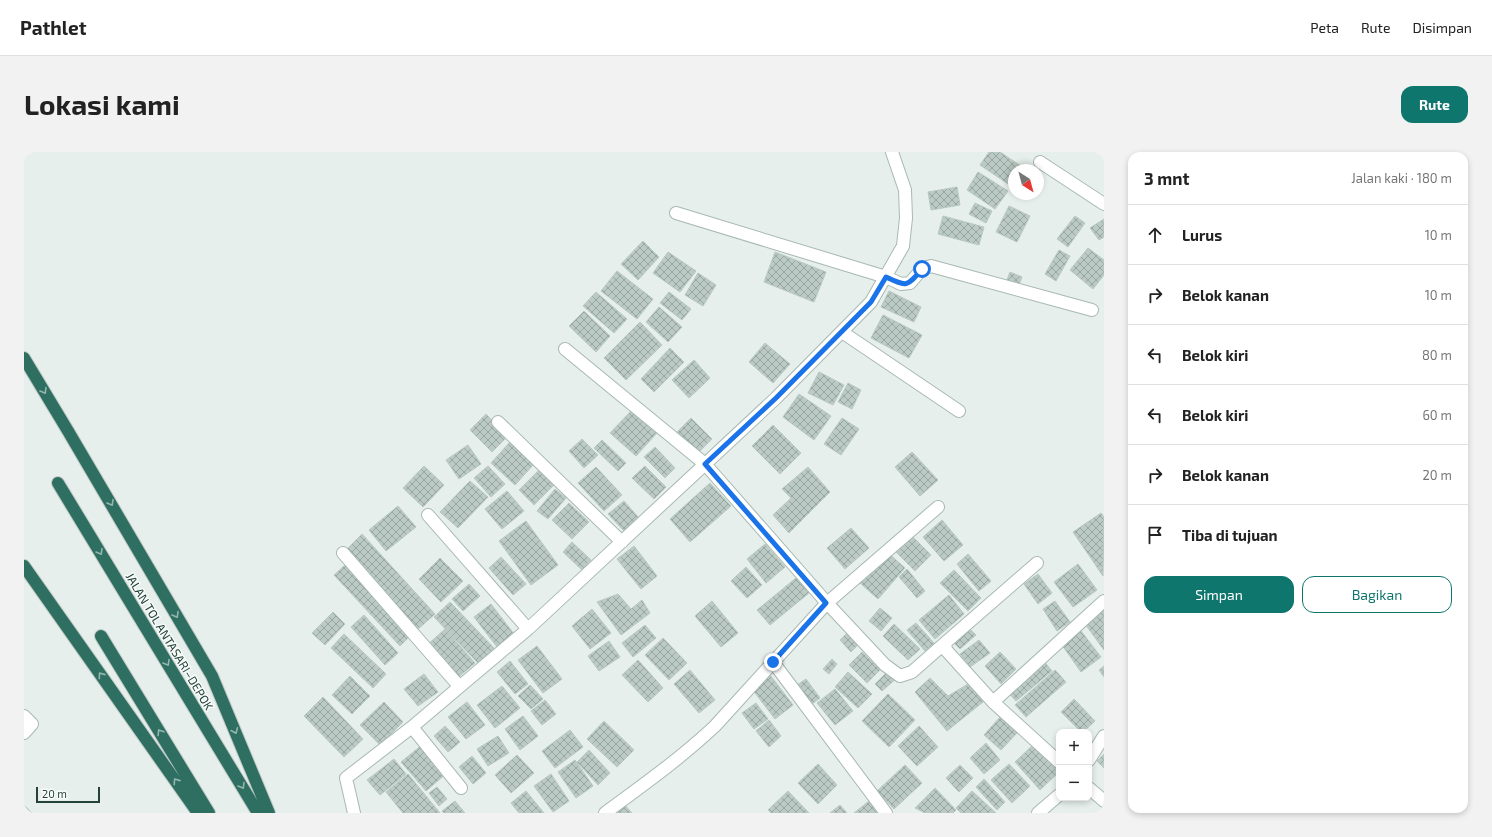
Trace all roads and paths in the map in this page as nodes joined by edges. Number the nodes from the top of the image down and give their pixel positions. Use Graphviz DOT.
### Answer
graph roads {
  1 [pos="892,152"];
  2 [pos="1040,162"];
  3 [pos="1104,204"];
  4 [pos="676,213"];
  5 [pos="886,277"];
  6 [pos="1092,310"];
  7 [pos="842,332"];
  8 [pos="565,349"];
  9 [pos="24,358"];
  10 [pos="959,411"];
  11 [pos="498,422"];
  12 [pos="705,464"];
  13 [pos="58,483"];
  14 [pos="938,507"];
  15 [pos="428,515"];
  16 [pos="622,542"];
  17 [pos="343,553"];
  18 [pos="1037,563"];
  19 [pos="24,566"];
  20 [pos="1104,601"];
  21 [pos="826,603"];
  22 [pos="528,629"];
  23 [pos="101,636"];
  24 [pos="945,643"];
  25 [pos="773,662"];
  26 [pos="460,686"];
  27 [pos="993,702"];
  28 [pos="24,716"];
  29 [pos="412,727"];
  30 [pos="24,733"];
  31 [pos="1104,736"];
  32 [pos="1092,755"];
  33 [pos="1056,759"];
  34 [pos="461,788"];
  35 [pos="1092,791"];
  36 [pos="1056,798"];
  37 [pos="1104,801"];
  38 [pos="198,813"];
  39 [pos="209,813"];
  40 [pos="258,813"];
  41 [pos="269,813"];
  42 [pos="354,813"];
  43 [pos="605,813"];
  44 [pos="886,813"];
  45 [pos="1038,813"];
  1 -- 5 [label="street"];
  2 -- 3 [label="street"];
  4 -- 5 [label="street"];
  5 -- 6 [label="street"];
  5 -- 7 [label="street"];
  7 -- 10 [label="street"];
  7 -- 12 [label="street"];
  8 -- 12 [label="street"];
  9 -- 41 [label="highway, one-way"];
  11 -- 16 [label="street"];
  12 -- 16 [label="street"];
  12 -- 21 [label="street"];
  13 -- 40 [label="highway, JALAN TOL ANTASARI–DEPOK, one-way"];
  14 -- 21 [label="street"];
  15 -- 22 [label="street"];
  16 -- 22 [label="street"];
  17 -- 26 [label="street"];
  18 -- 24 [label="street"];
  38 -- 19 [label="highway, one-way"];
  20 -- 27 [label="street"];
  21 -- 24 [label="street"];
  21 -- 25 [label="street"];
  22 -- 26 [label="street"];
  39 -- 23 [label="highway, one-way"];
  24 -- 27 [label="street"];
  25 -- 43 [label="street"];
  25 -- 44 [label="street"];
  26 -- 29 [label="street"];
  27 -- 33 [label="street"];
  28 -- 30 [label="street"];
  29 -- 34 [label="street"];
  29 -- 42 [label="street"];
  31 -- 32 [label="street"];
  35 -- 37 [label="street"];
  36 -- 45 [label="street"];
}
